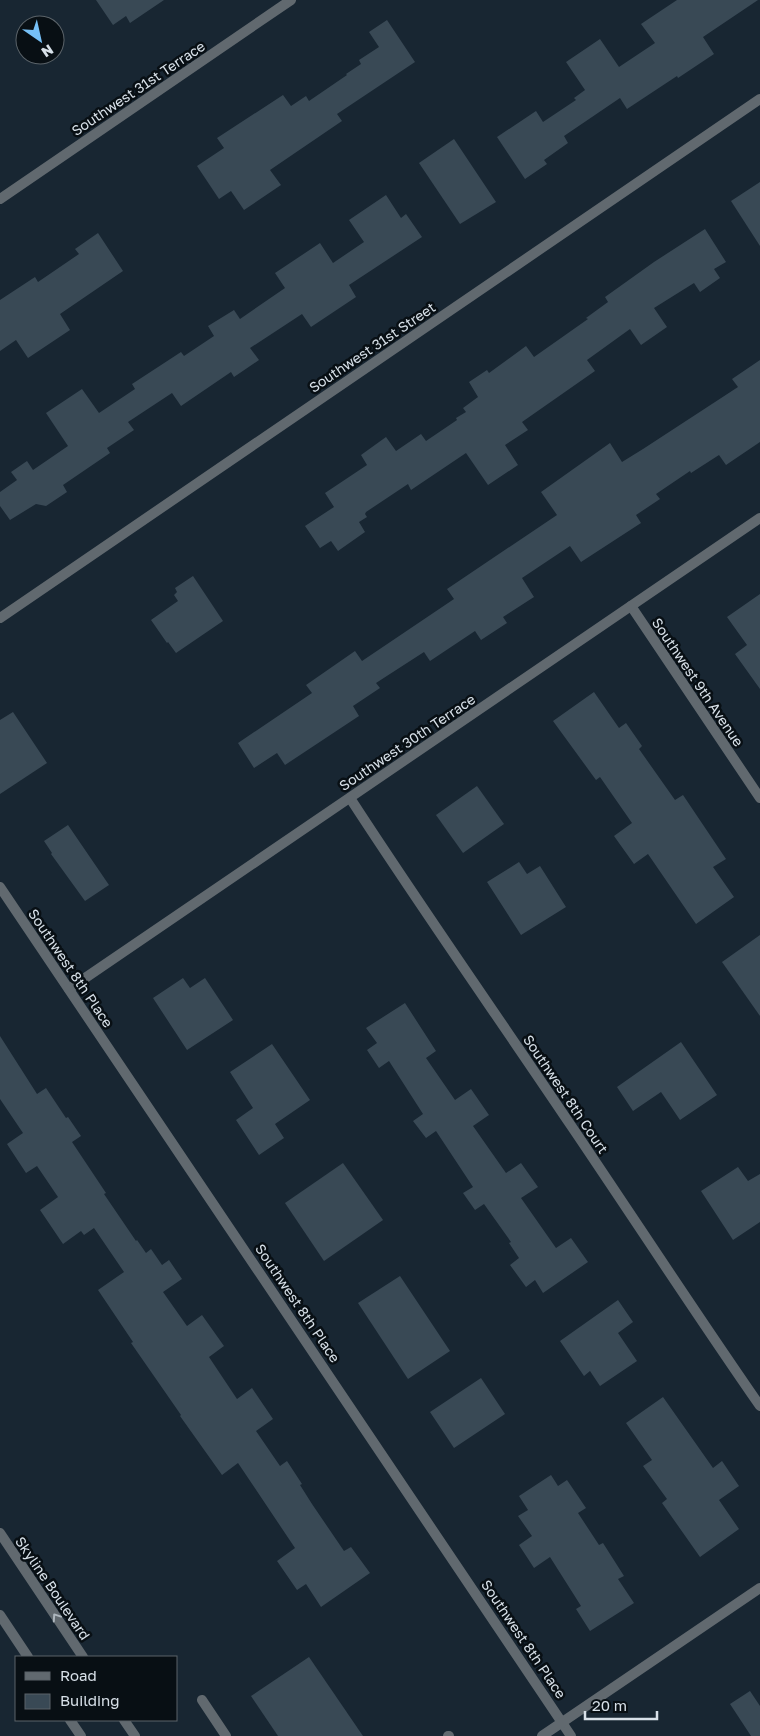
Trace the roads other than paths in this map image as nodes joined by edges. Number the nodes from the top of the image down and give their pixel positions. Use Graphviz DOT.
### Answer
graph roads {
  1 [pos="291,0"];
  2 [pos="760,99"];
  3 [pos="0,199"];
  4 [pos="760,518"];
  5 [pos="630,606"];
  6 [pos="0,618"];
  7 [pos="350,798"];
  8 [pos="760,798"];
  9 [pos="0,887"];
  10 [pos="69,988"];
  11 [pos="760,1406"];
  12 [pos="0,1534"];
  13 [pos="760,1588"];
  14 [pos="0,1615"];
  15 [pos="27,1656"];
  16 [pos="82,1656"];
  17 [pos="202,1700"];
  18 [pos="71,1721"];
  19 [pos="125,1721"];
  20 [pos="563,1722"];
  21 [pos="81,1736"];
  22 [pos="135,1736"];
  23 [pos="226,1736"];
  24 [pos="542,1736"];
  25 [pos="571,1736"];
  1 -- 3 [label="street, Southwest 31st Terrace"];
  2 -- 6 [label="street, Southwest 31st Street"];
  4 -- 5 [label="street, Southwest 30th Terrace"];
  5 -- 7 [label="street, Southwest 30th Terrace"];
  5 -- 8 [label="street, Southwest 9th Avenue"];
  7 -- 10 [label="street, Southwest 30th Terrace"];
  7 -- 11 [label="street, Southwest 8th Court"];
  9 -- 10 [label="street, Southwest 8th Place"];
  10 -- 20 [label="street, Southwest 8th Place"];
  16 -- 12 [label="street, Skyline Boulevard, one-way"];
  13 -- 20 [label="street"];
  14 -- 15 [label="street"];
  17 -- 23 [label="street"];
  18 -- 21 [label="street"];
  19 -- 22 [label="street"];
  20 -- 24 [label="street"];
  20 -- 25 [label="street, Southwest 8th Place"];
}
